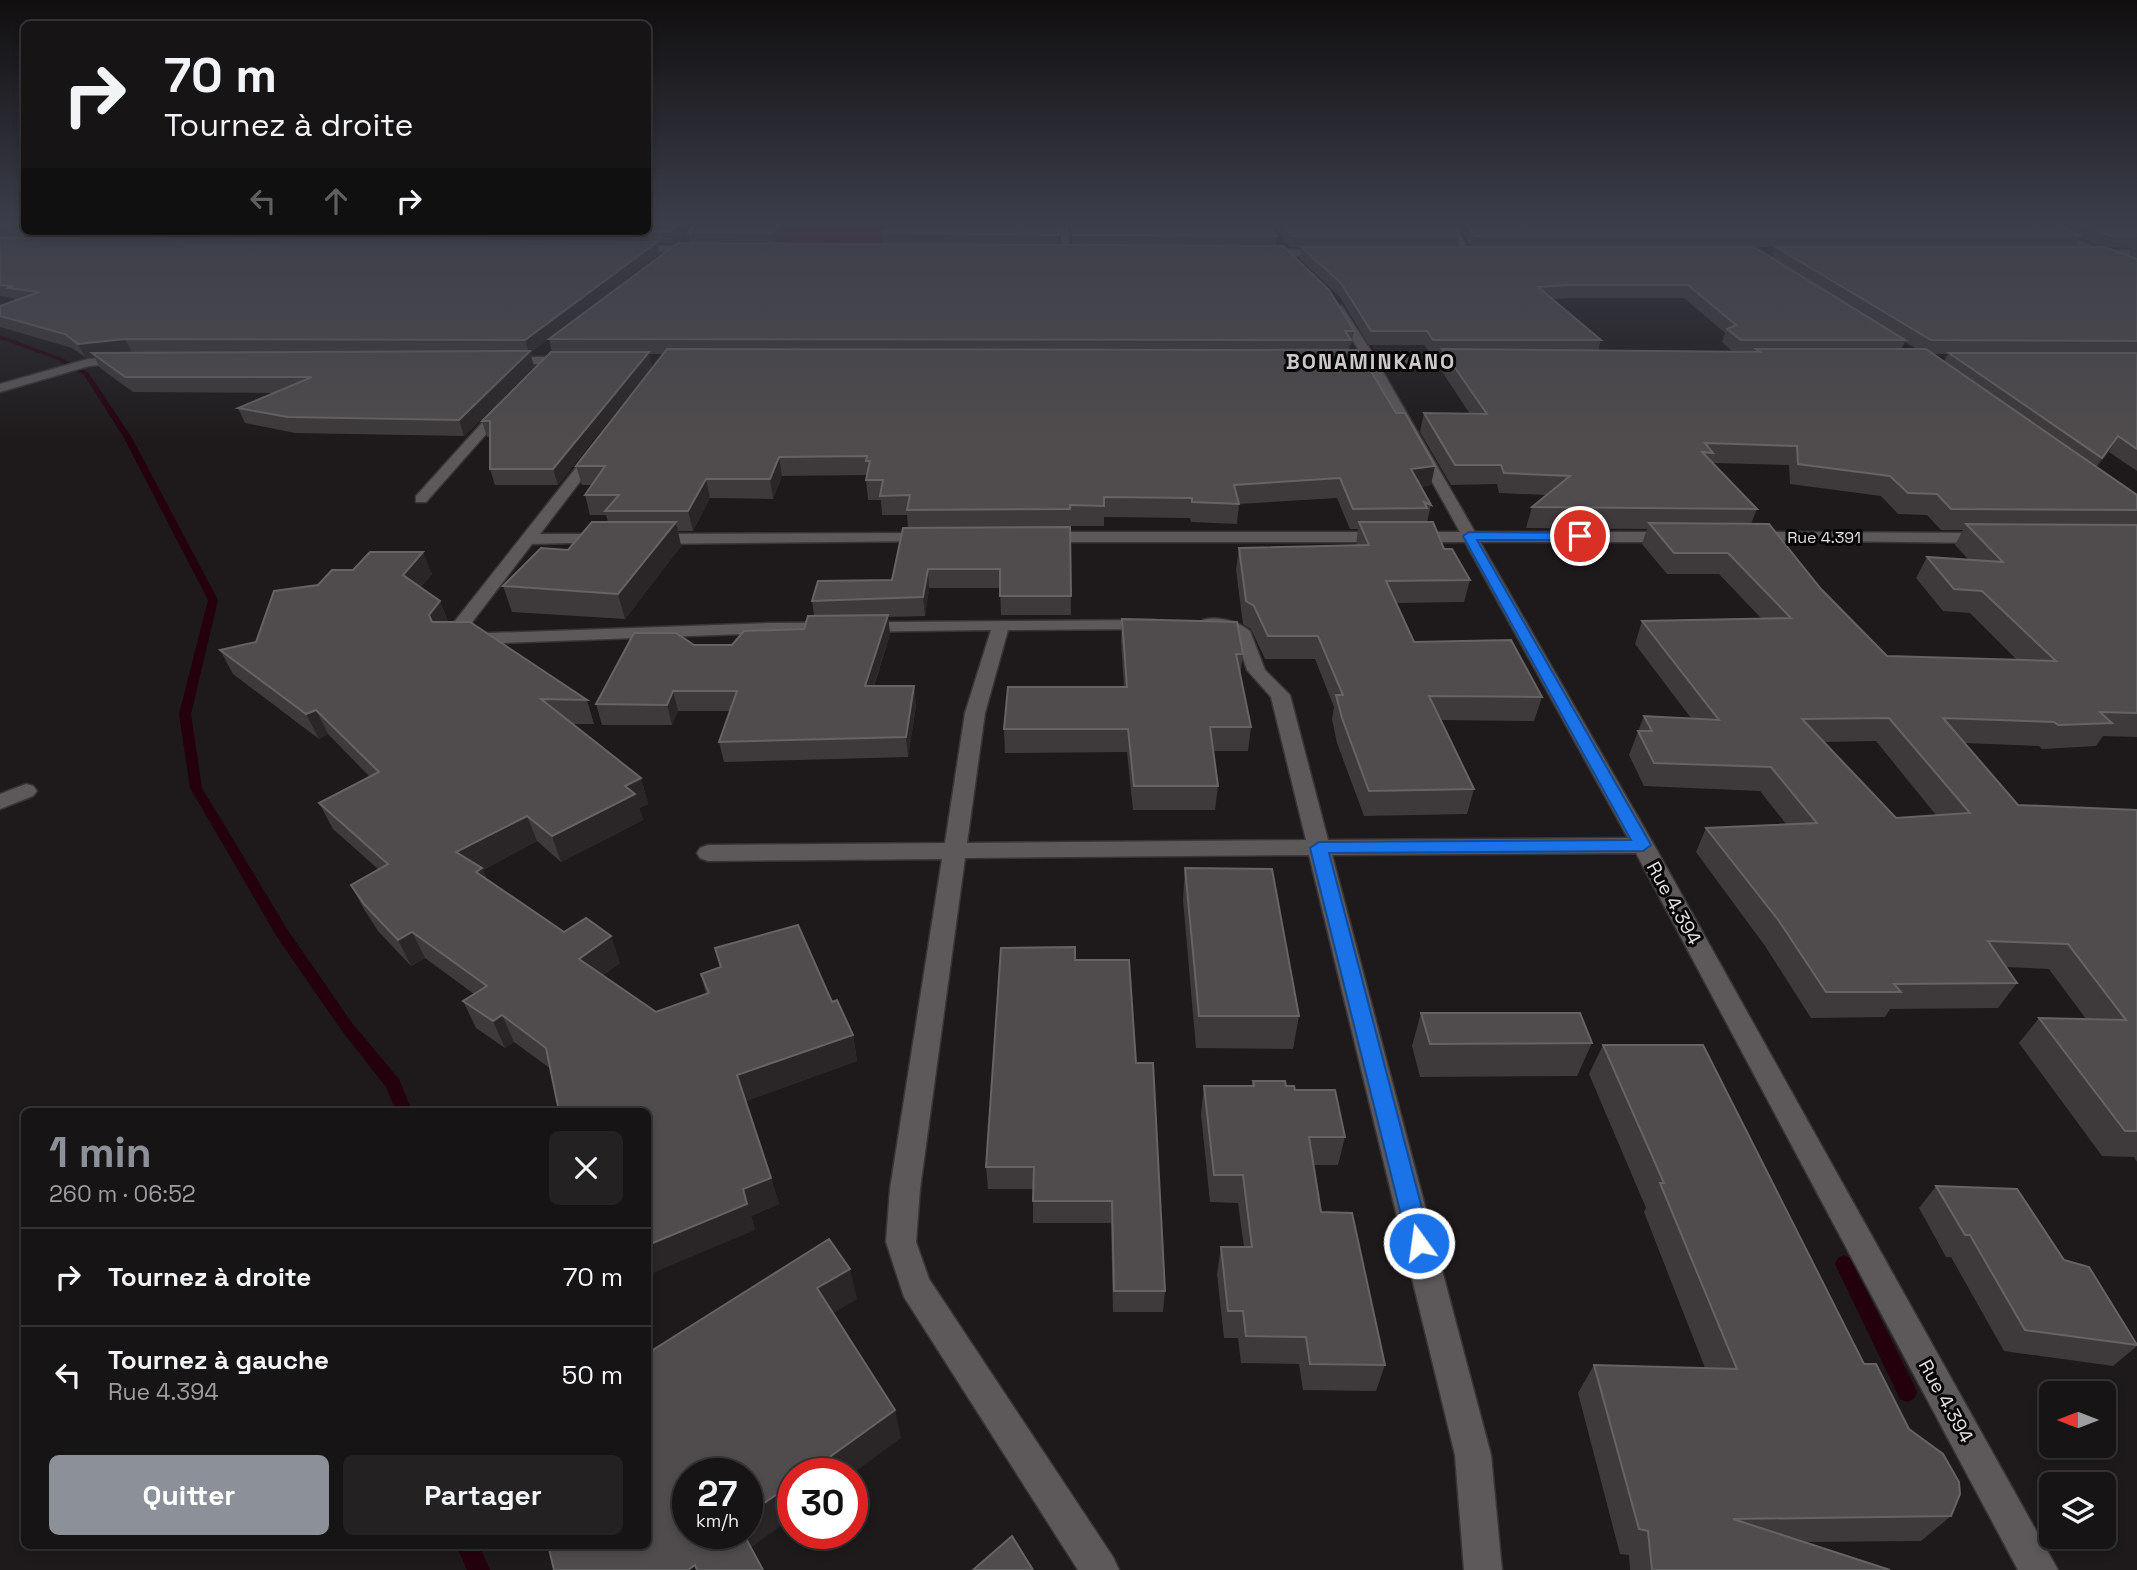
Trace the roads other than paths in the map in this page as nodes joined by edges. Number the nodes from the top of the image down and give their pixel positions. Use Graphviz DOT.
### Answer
graph roads {
  1 [pos="1329,296"];
  2 [pos="146,359"];
  3 [pos="489,360"];
  4 [pos="1371,360"];
  5 [pos="588,361"];
  6 [pos="1331,361"];
  7 [pos="1481,361"];
  8 [pos="0,388"];
  9 [pos="510,401"];
  10 [pos="606,439"];
  11 [pos="421,499"];
  12 [pos="1469,536"];
  13 [pos="1692,537"];
  14 [pos="1733,537"];
  15 [pos="944,538"];
  16 [pos="1027,538"];
  17 [pos="1998,538"];
  18 [pos="530,539"];
  19 [pos="1001,625"];
  20 [pos="26,791"];
  21 [pos="0,802"];
  22 [pos="1643,845"];
  23 [pos="1319,848"];
  24 [pos="953,850"];
  25 [pos="708,853"];
  26 [pos="1100,1570"];
  27 [pos="1483,1570"];
  28 [pos="2039,1570"];
  1 -- 4 [label="street, Rue 4.394"];
  2 -- 8 [label="street"];
  3 -- 5 [label="street"];
  4 -- 6 [label="street"];
  4 -- 7 [label="street"];
  4 -- 12 [label="street, Rue 4.394"];
  9 -- 11 [label="street"];
  10 -- 18 [label="street"];
  12 -- 13 [label="street"];
  12 -- 16 [label="street"];
  12 -- 22 [label="street, Rue 4.394"];
  14 -- 17 [label="street, Rue 4.391"];
  15 -- 18 [label="street"];
  18 -- 19 [label="street"];
  19 -- 23 [label="street"];
  19 -- 24 [label="street"];
  20 -- 21 [label="street"];
  22 -- 23 [label="street"];
  22 -- 28 [label="street, Rue 4.394"];
  23 -- 24 [label="street"];
  23 -- 27 [label="street"];
  24 -- 25 [label="street"];
  24 -- 26 [label="street"];
}
